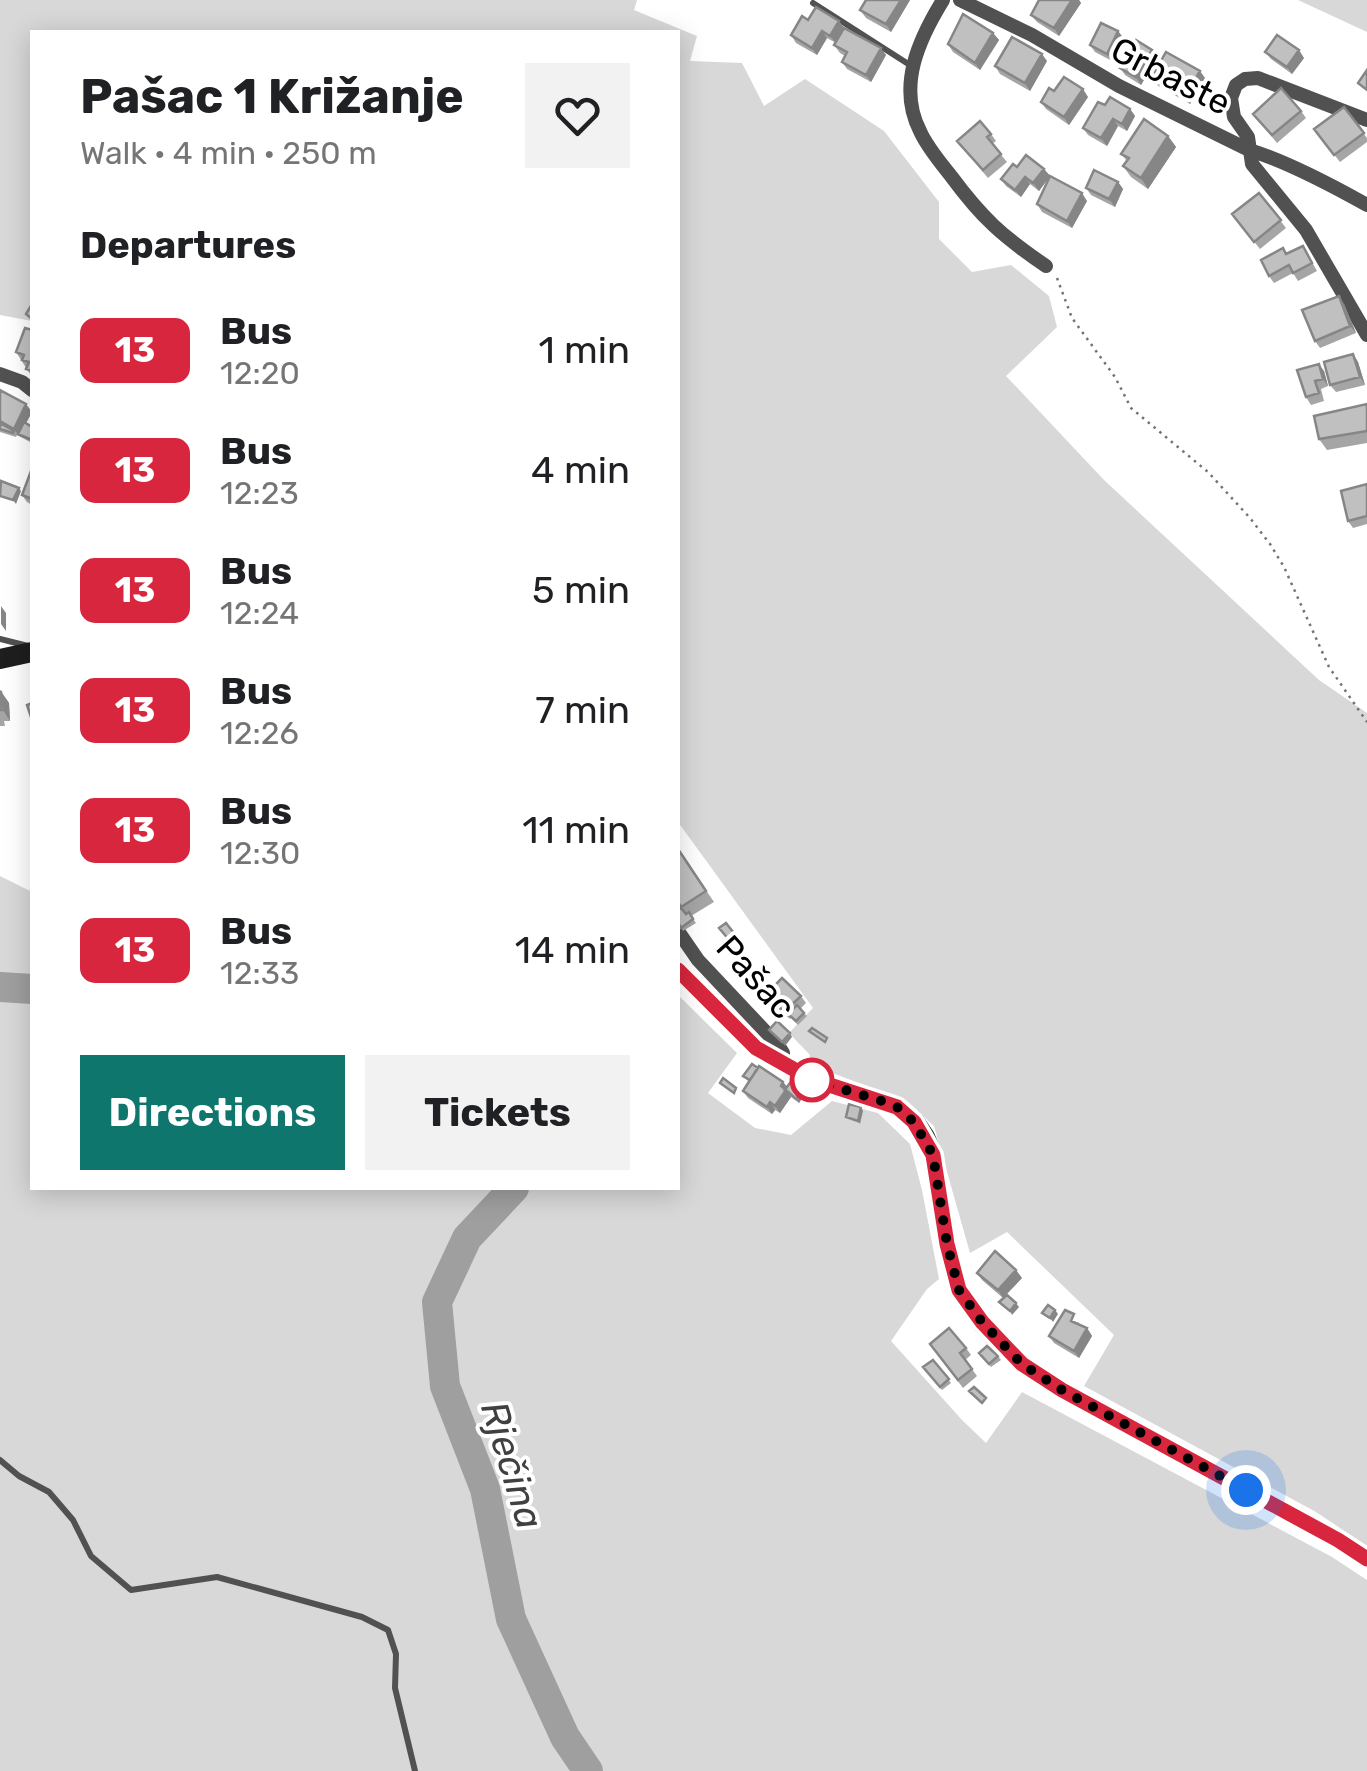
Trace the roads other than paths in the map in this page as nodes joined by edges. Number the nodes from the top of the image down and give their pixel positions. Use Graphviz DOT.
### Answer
graph roads {
  1 [pos="943,0"];
  2 [pos="960,0"];
  3 [pos="812,4"];
  4 [pos="912,67"];
  5 [pos="1367,120"];
  6 [pos="1249,150"];
  7 [pos="1367,206"];
  8 [pos="1046,266"];
  9 [pos="1367,335"];
  10 [pos="0,374"];
  11 [pos="30,388"];
  12 [pos="0,639"];
  13 [pos="30,650"];
  14 [pos="30,652"];
  15 [pos="0,659"];
  16 [pos="680,935"];
  17 [pos="680,972"];
  18 [pos="783,1065"];
  19 [pos="0,1460"];
  20 [pos="1367,1558"];
  21 [pos="415,1771"];
  1 -- 4 [label="street"];
  2 -- 6 [label="street, Grbaste"];
  3 -- 4 [label="lane"];
  4 -- 8 [label="street"];
  5 -- 6 [label="street, Grbaste"];
  6 -- 7 [label="street, Grbaste"];
  6 -- 9 [label="street, Grbaste"];
  10 -- 11 [label="street"];
  12 -- 13 [label="lane"];
  14 -- 15 [label="main road"];
  16 -- 18 [label="street, Pašac"];
  17 -- 18 [label="main road"];
  18 -- 20 [label="main road"];
  19 -- 21 [label="lane"];
}
